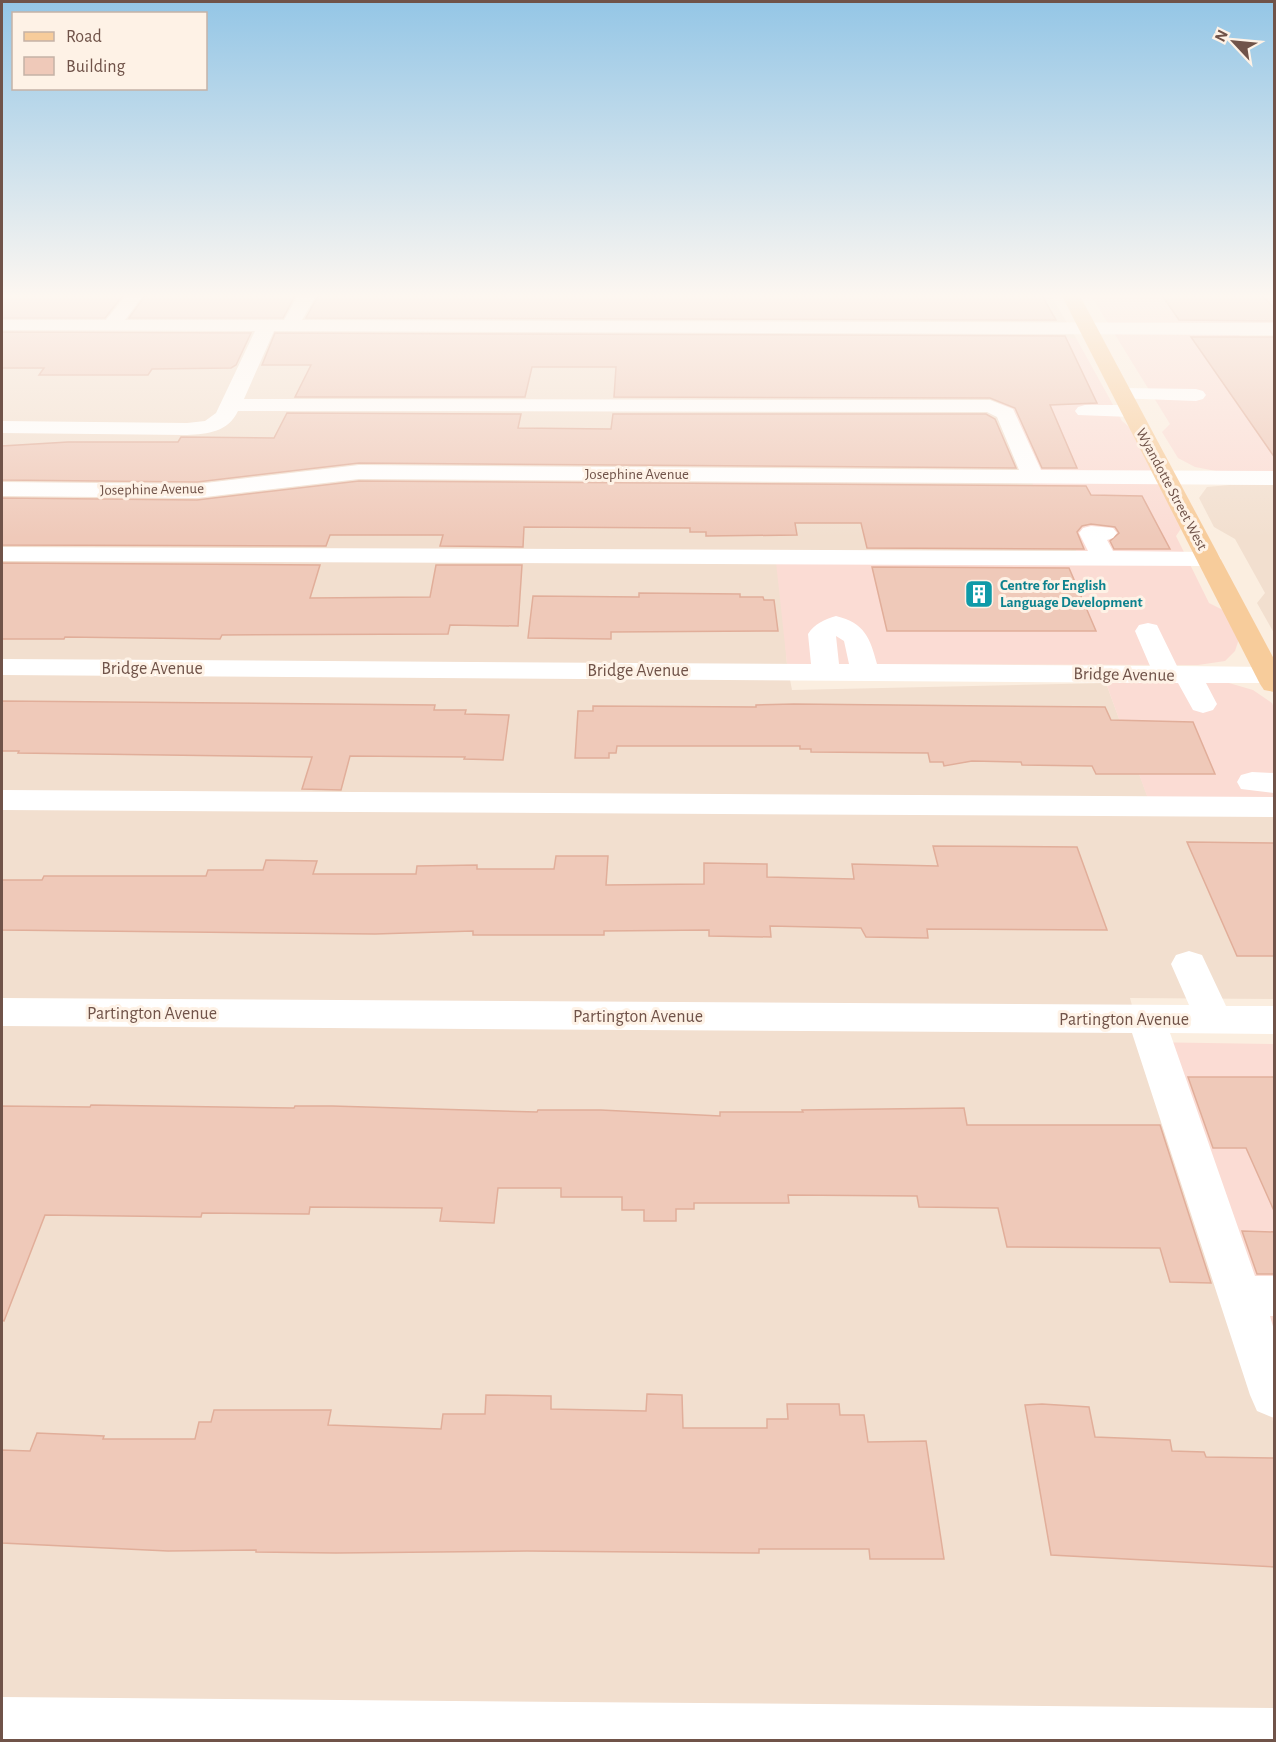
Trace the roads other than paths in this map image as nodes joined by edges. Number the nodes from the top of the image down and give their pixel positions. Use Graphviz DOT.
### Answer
graph roads {
  1 [pos="244,375"];
  2 [pos="1113,375"];
  3 [pos="1158,377"];
  4 [pos="1123,395"];
  5 [pos="1196,395"];
  6 [pos="230,405"];
  7 [pos="1085,411"];
  8 [pos="2,427"];
  9 [pos="1103,455"];
  10 [pos="1033,477"];
  11 [pos="1105,477"];
  12 [pos="1166,477"];
  13 [pos="1275,478"];
  14 [pos="2,489"];
  15 [pos="1105,533"];
  16 [pos="2,554"];
  17 [pos="1104,558"];
  18 [pos="1209,559"];
  19 [pos="1149,631"];
  20 [pos="2,667"];
  21 [pos="825,671"];
  22 [pos="865,671"];
  23 [pos="1177,674"];
  24 [pos="1273,678"];
  25 [pos="1203,704"];
  26 [pos="2,800"];
  27 [pos="1275,807"];
  28 [pos="1180,827"];
  29 [pos="1275,827"];
  30 [pos="1189,964"];
  31 [pos="2,1012"];
  32 [pos="1146,1019"];
  33 [pos="1214,1020"];
  34 [pos="1275,1020"];
  35 [pos="1258,1296"];
  36 [pos="1275,1395"];
  37 [pos="2,1725"];
  38 [pos="1275,1736"];
  1 -- 6 [label="street"];
  2 -- 4 [label="main road, Wyandotte Street West"];
  3 -- 4 [label="street"];
  4 -- 5 [label="street"];
  4 -- 7 [label="street"];
  4 -- 12 [label="main road, Wyandotte Street West"];
  6 -- 8 [label="street"];
  6 -- 10 [label="street"];
  9 -- 11 [label="street"];
  10 -- 11 [label="street, Josephine Avenue"];
  10 -- 14 [label="street, Josephine Avenue"];
  11 -- 12 [label="street, Josephine Avenue"];
  12 -- 13 [label="street, Josephine Avenue"];
  12 -- 18 [label="main road, Wyandotte Street West"];
  15 -- 17 [label="street"];
  16 -- 17 [label="street"];
  17 -- 18 [label="street"];
  18 -- 24 [label="main road, Wyandotte Street West"];
  19 -- 23 [label="street"];
  20 -- 21 [label="street, Bridge Avenue"];
  21 -- 22 [label="street, Bridge Avenue"];
  21 -- 22 [label="street"];
  22 -- 23 [label="street, Bridge Avenue"];
  23 -- 24 [label="street, Bridge Avenue"];
  23 -- 25 [label="street"];
  26 -- 27 [label="street"];
  28 -- 29 [label="street"];
  30 -- 33 [label="street"];
  31 -- 32 [label="street, Partington Avenue"];
  32 -- 33 [label="street, Partington Avenue"];
  32 -- 35 [label="street"];
  33 -- 34 [label="street, Partington Avenue"];
  35 -- 36 [label="street"];
  37 -- 38 [label="street"];
}
